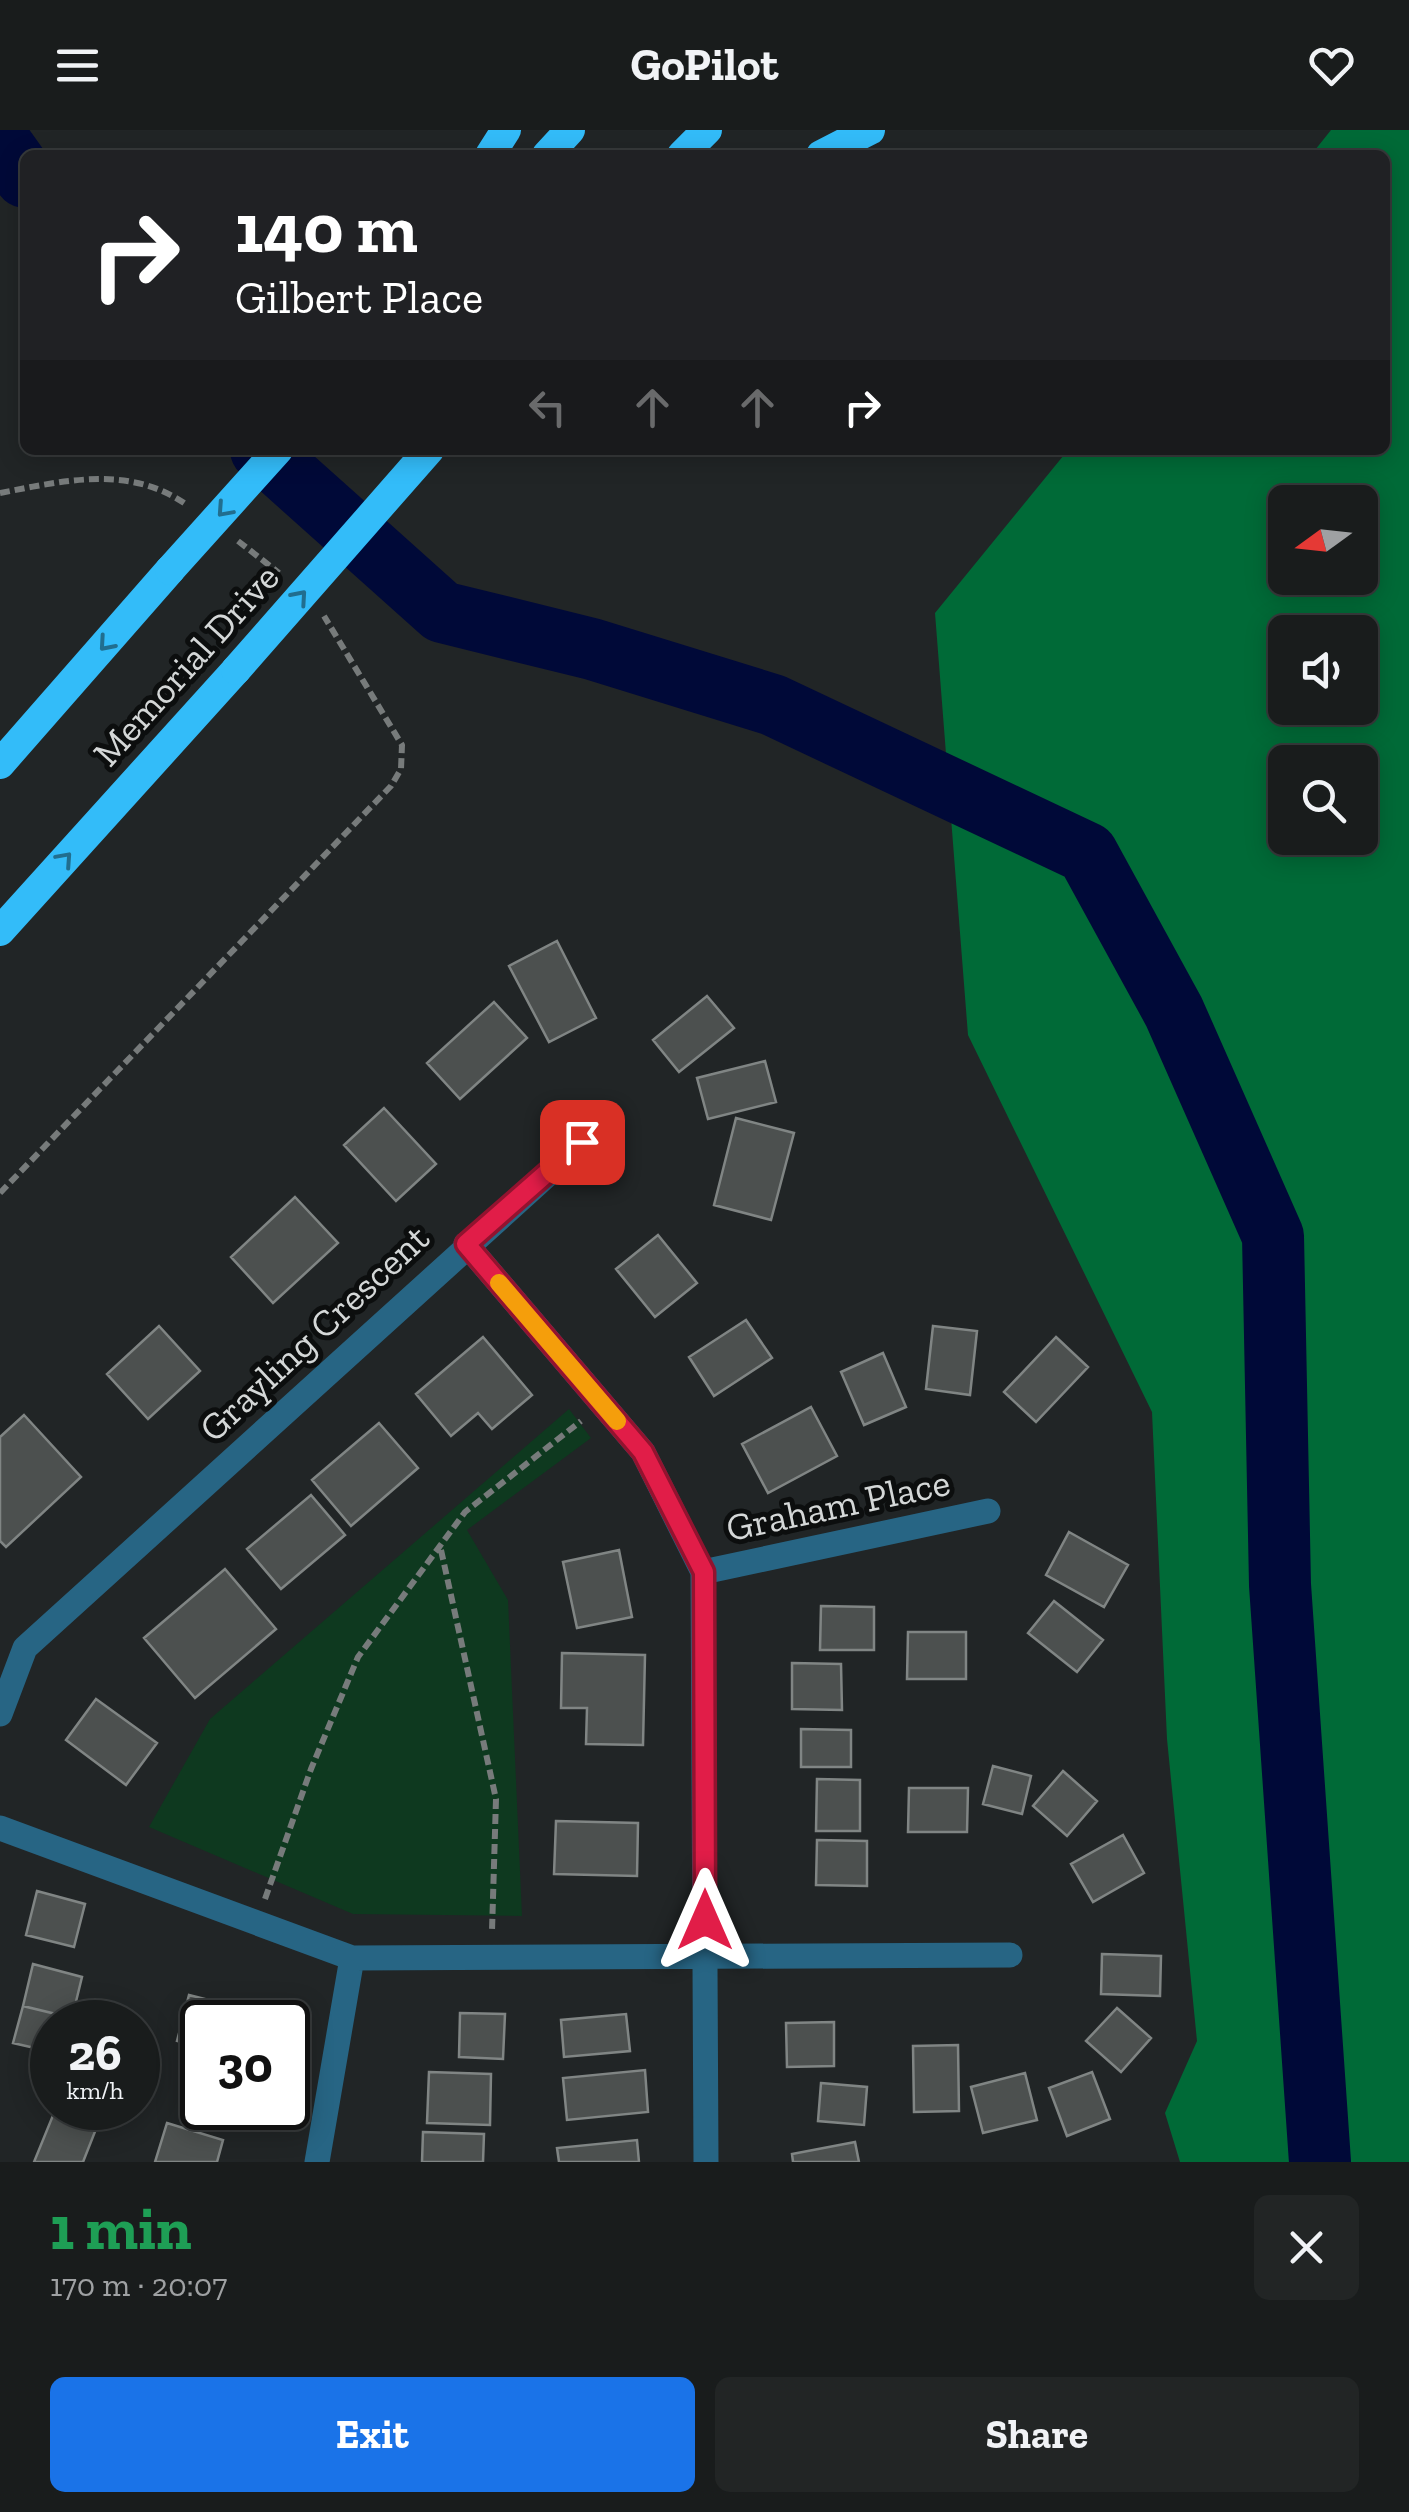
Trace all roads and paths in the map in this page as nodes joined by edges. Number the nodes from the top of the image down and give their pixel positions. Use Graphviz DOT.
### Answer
graph roads {
  1 [pos="570,130"];
  2 [pos="708,130"];
  3 [pos="870,130"];
  4 [pos="552,150"];
  5 [pos="687,150"];
  6 [pos="831,150"];
  7 [pos="274,455"];
  8 [pos="425,455"];
  9 [pos="0,493"];
  10 [pos="195,511"];
  11 [pos="224,532"];
  12 [pos="293,584"];
  13 [pos="317,605"];
  14 [pos="0,764"];
  15 [pos="0,931"];
  16 [pos="611,1117"];
  17 [pos="0,1193"];
  18 [pos="466,1244"];
  19 [pos="602,1404"];
  20 [pos="988,1510"];
  21 [pos="441,1548"];
  22 [pos="704,1572"];
  23 [pos="0,1714"];
  24 [pos="0,1828"];
  25 [pos="257,1921"];
  26 [pos="1010,1955"];
  27 [pos="352,1958"];
  28 [pos="490,1958"];
  29 [pos="705,1959"];
  30 [pos="317,2162"];
  31 [pos="706,2162"];
  1 -- 4 [label="highway"];
  2 -- 5 [label="highway"];
  3 -- 6 [label="highway"];
  7 -- 14 [label="highway, Memorial Drive, one-way, bridge"];
  15 -- 8 [label="highway, Memorial Drive, one-way, bridge"];
  9 -- 10 [label="path"];
  11 -- 12 [label="path"];
  13 -- 17 [label="path"];
  16 -- 18 [label="street"];
  18 -- 19 [label="street, Grayling Crescent"];
  18 -- 23 [label="street, Grayling Crescent"];
  19 -- 21 [label="path"];
  19 -- 22 [label="street, Grayling Crescent"];
  20 -- 22 [label="street, Graham Place"];
  21 -- 25 [label="path"];
  21 -- 28 [label="path"];
  22 -- 29 [label="street, Grayling Crescent"];
  24 -- 25 [label="street"];
  25 -- 27 [label="street"];
  26 -- 29 [label="street"];
  27 -- 28 [label="street"];
  27 -- 30 [label="street"];
  28 -- 29 [label="street"];
  29 -- 31 [label="street, Grayling Crescent"];
}
